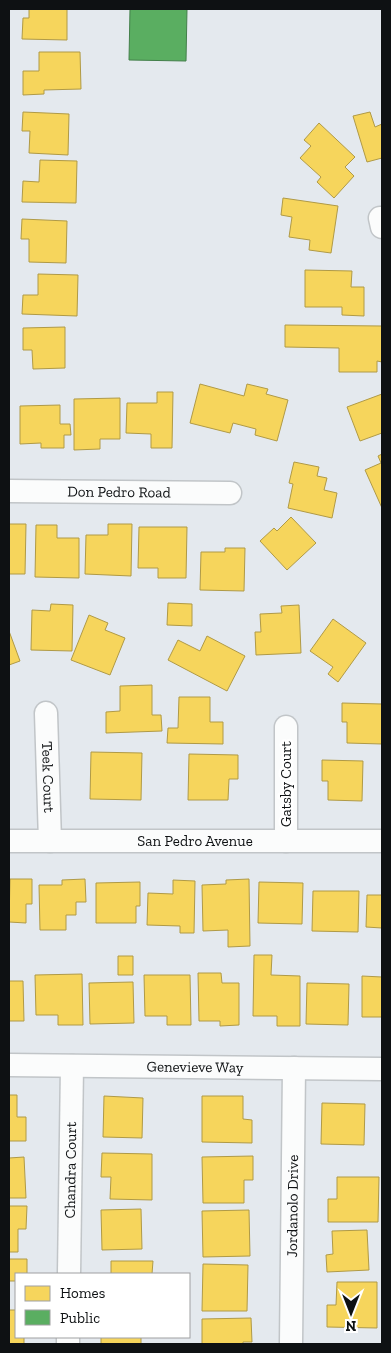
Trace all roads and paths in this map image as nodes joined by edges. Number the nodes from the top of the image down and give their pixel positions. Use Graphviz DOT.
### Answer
graph roads {
  1 [pos="9,491"];
  2 [pos="230,494"];
  3 [pos="46,713"];
  4 [pos="286,727"];
  5 [pos="9,841"];
  6 [pos="50,841"];
  7 [pos="286,841"];
  8 [pos="382,841"];
  9 [pos="9,1065"];
  10 [pos="72,1066"];
  11 [pos="294,1068"];
  12 [pos="382,1069"];
  13 [pos="69,1273"];
  14 [pos="291,1344"];
  1 -- 2 [label="street, Don Pedro Road"];
  3 -- 6 [label="street, Teek Court"];
  4 -- 7 [label="street, Gatsby Court"];
  5 -- 6 [label="street, San Pedro Avenue"];
  6 -- 7 [label="street, San Pedro Avenue"];
  7 -- 8 [label="street, San Pedro Avenue"];
  9 -- 10 [label="street, Genevieve Way"];
  10 -- 11 [label="street, Genevieve Way"];
  10 -- 13 [label="street, Chandra Court"];
  11 -- 12 [label="street, Genevieve Way"];
  11 -- 14 [label="street, Jordanolo Drive"];
}
